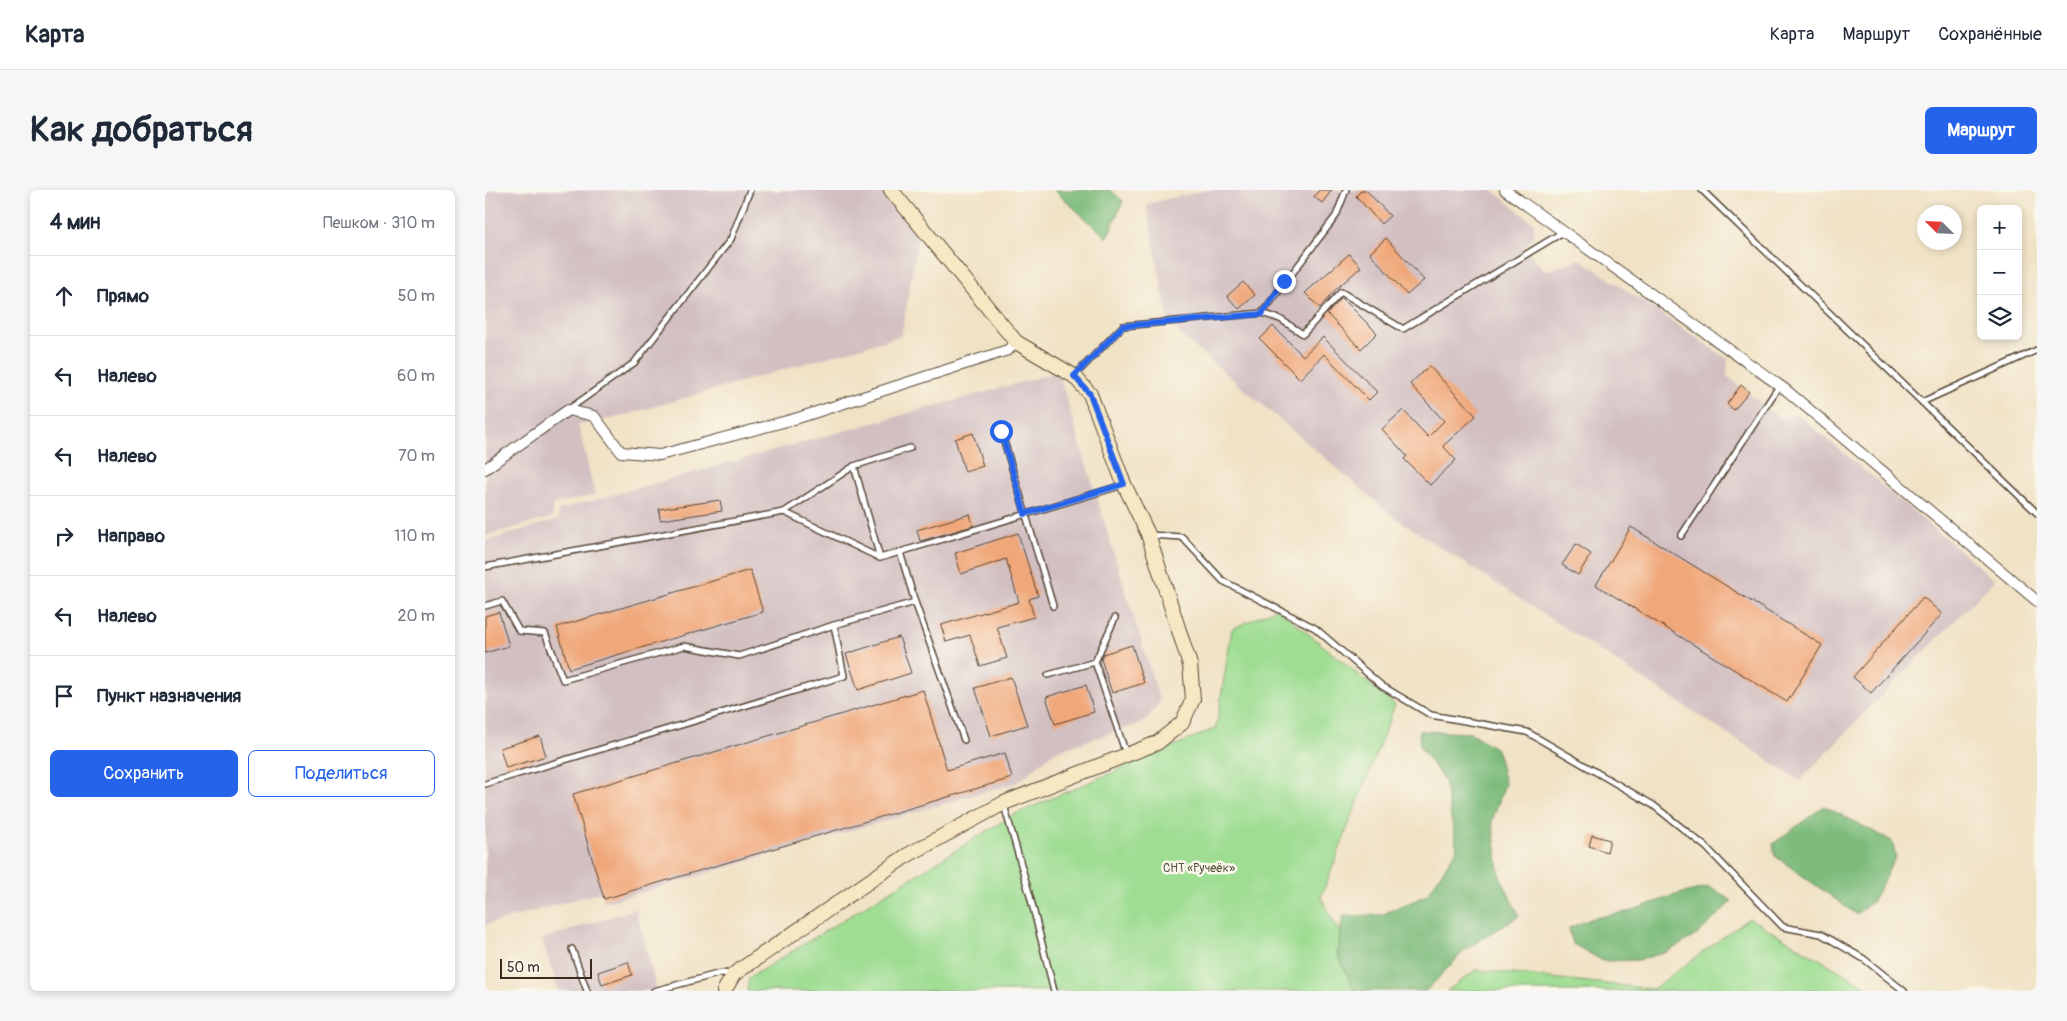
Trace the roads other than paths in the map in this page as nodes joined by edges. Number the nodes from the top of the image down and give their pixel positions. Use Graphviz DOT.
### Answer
graph roads {
  1 [pos="750,190"];
  2 [pos="891,190"];
  3 [pos="1346,190"];
  4 [pos="1505,190"];
  5 [pos="1702,190"];
  6 [pos="1563,232"];
  7 [pos="1262,314"];
  8 [pos="1016,342"];
  9 [pos="2037,350"];
  10 [pos="1074,376"];
  11 [pos="1779,386"];
  12 [pos="1922,402"];
  13 [pos="568,410"];
  14 [pos="1001,431"];
  15 [pos="909,448"];
  16 [pos="854,466"];
  17 [pos="485,469"];
  18 [pos="1124,484"];
  19 [pos="784,512"];
  20 [pos="2037,513"];
  21 [pos="1025,514"];
  22 [pos="1148,534"];
  23 [pos="1681,536"];
  24 [pos="900,552"];
  25 [pos="880,558"];
  26 [pos="485,567"];
  27 [pos="915,602"];
  28 [pos="2037,602"];
  29 [pos="485,606"];
  30 [pos="1053,606"];
  31 [pos="1115,618"];
  32 [pos="834,625"];
  33 [pos="1095,662"];
  34 [pos="1048,675"];
  35 [pos="964,740"];
  36 [pos="1126,755"];
  37 [pos="485,784"];
  38 [pos="1004,803"];
  39 [pos="572,949"];
  40 [pos="734,974"];
  41 [pos="587,991"];
  42 [pos="654,991"];
  43 [pos="724,991"];
  44 [pos="1054,991"];
  45 [pos="1904,991"];
  1 -- 13 [label="lane"];
  2 -- 8 [label="street"];
  3 -- 7 [label="lane"];
  4 -- 6 [label="street"];
  5 -- 12 [label="lane"];
  6 -- 7 [label="lane"];
  6 -- 11 [label="street"];
  7 -- 10 [label="lane"];
  8 -- 10 [label="street"];
  8 -- 13 [label="street"];
  9 -- 12 [label="lane"];
  10 -- 18 [label="street"];
  11 -- 23 [label="lane"];
  11 -- 28 [label="street"];
  12 -- 20 [label="lane"];
  13 -- 17 [label="street"];
  14 -- 21 [label="lane"];
  15 -- 16 [label="lane"];
  16 -- 19 [label="lane"];
  16 -- 25 [label="lane"];
  18 -- 21 [label="lane"];
  18 -- 22 [label="street"];
  19 -- 25 [label="lane"];
  19 -- 26 [label="lane"];
  21 -- 24 [label="lane"];
  21 -- 30 [label="lane"];
  22 -- 36 [label="street"];
  22 -- 45 [label="lane"];
  24 -- 25 [label="lane"];
  24 -- 27 [label="lane"];
  27 -- 32 [label="lane"];
  27 -- 35 [label="lane"];
  29 -- 32 [label="lane"];
  31 -- 33 [label="lane"];
  32 -- 37 [label="lane"];
  33 -- 34 [label="lane"];
  33 -- 36 [label="lane"];
  36 -- 38 [label="street"];
  38 -- 40 [label="street"];
  38 -- 44 [label="lane"];
  39 -- 41 [label="lane"];
  40 -- 42 [label="lane"];
  40 -- 43 [label="street"];
}
